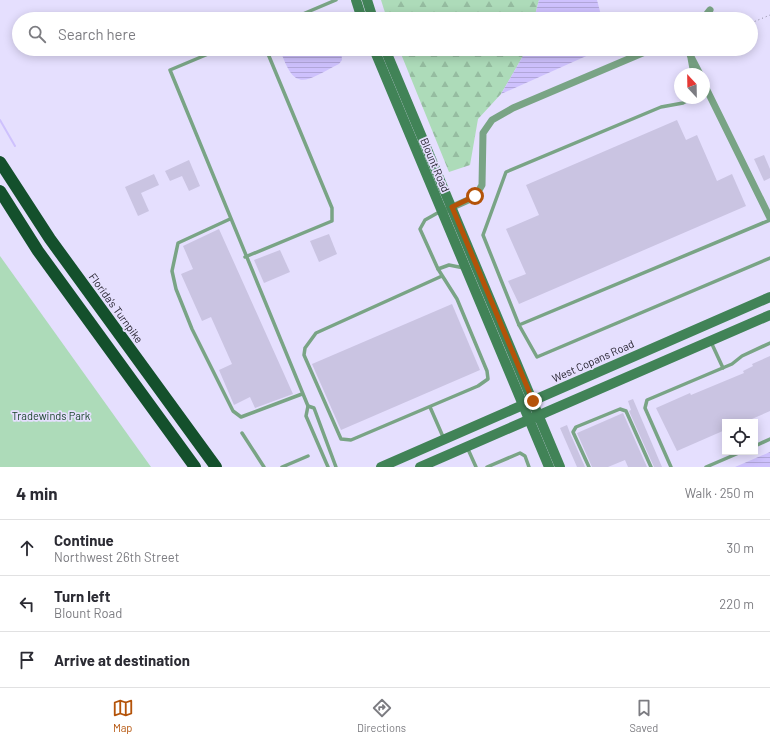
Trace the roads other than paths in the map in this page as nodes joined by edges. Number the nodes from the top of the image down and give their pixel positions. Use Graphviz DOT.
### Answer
graph roads {
  1 [pos="336,0"];
  2 [pos="356,0"];
  3 [pos="367,0"];
  4 [pos="308,12"];
  5 [pos="360,12"];
  6 [pos="371,12"];
  7 [pos="203,56"];
  8 [pos="269,56"];
  9 [pos="377,56"];
  10 [pos="388,56"];
  11 [pos="636,56"];
  12 [pos="691,56"];
  13 [pos="693,68"];
  14 [pos="697,68"];
  15 [pos="710,98"];
  16 [pos="679,104"];
  17 [pos="0,162"];
  18 [pos="0,191"];
  19 [pos="452,207"];
  20 [pos="442,211"];
  21 [pos="230,219"];
  22 [pos="770,219"];
  23 [pos="245,257"];
  24 [pos="770,258"];
  25 [pos="438,269"];
  26 [pos="466,269"];
  27 [pos="442,276"];
  28 [pos="770,297"];
  29 [pos="770,315"];
  30 [pos="519,325"];
  31 [pos="710,341"];
  32 [pos="770,343"];
  33 [pos="723,368"];
  34 [pos="302,394"];
  35 [pos="533,401"];
  36 [pos="308,406"];
  37 [pos="523,406"];
  38 [pos="430,407"];
  39 [pos="534,417"];
  40 [pos="242,433"];
  41 [pos="770,439"];
  42 [pos="445,440"];
  43 [pos="758,445"];
  44 [pos="467,446"];
  45 [pos="734,455"];
  46 [pos="308,456"];
  47 [pos="404,457"];
  48 [pos="195,467"];
  49 [pos="216,467"];
  50 [pos="264,467"];
  51 [pos="282,467"];
  52 [pos="328,467"];
  53 [pos="336,467"];
  54 [pos="381,467"];
  55 [pos="394,467"];
  56 [pos="420,467"];
  57 [pos="474,467"];
  58 [pos="487,467"];
  59 [pos="529,467"];
  60 [pos="549,467"];
  61 [pos="560,467"];
  62 [pos="589,467"];
  63 [pos="651,467"];
  64 [pos="671,467"];
  65 [pos="706,467"];
  1 -- 4 [label="lane"];
  2 -- 5 [label="street"];
  3 -- 6 [label="street"];
  7 -- 21 [label="lane"];
  8 -- 23 [label="lane"];
  9 -- 20 [label="street, Blount Road"];
  10 -- 19 [label="street, Blount Road"];
  11 -- 19 [label="street"];
  12 -- 13 [label="street"];
  12 -- 14 [label="street"];
  15 -- 22 [label="street"];
  16 -- 30 [label="lane"];
  17 -- 49 [label="highway, Florida's Turnpike"];
  18 -- 48 [label="highway"];
  19 -- 20 [label="street"];
  19 -- 35 [label="street, Blount Road"];
  20 -- 25 [label="lane"];
  20 -- 26 [label="street, Blount Road"];
  21 -- 23 [label="lane"];
  21 -- 34 [label="lane"];
  22 -- 30 [label="lane"];
  23 -- 34 [label="lane"];
  24 -- 30 [label="lane"];
  25 -- 26 [label="lane"];
  25 -- 27 [label="lane"];
  26 -- 37 [label="street, Blount Road"];
  27 -- 38 [label="lane"];
  27 -- 38 [label="lane"];
  28 -- 35 [label="street, West Copans Road"];
  29 -- 31 [label="street"];
  31 -- 33 [label="lane"];
  31 -- 39 [label="street"];
  32 -- 33 [label="lane"];
  33 -- 64 [label="lane"];
  34 -- 36 [label="lane"];
  35 -- 37 [label="street, West Copans Road"];
  35 -- 39 [label="street, Blount Road"];
  36 -- 52 [label="lane"];
  36 -- 53 [label="lane"];
  37 -- 39 [label="street, Blount Road"];
  37 -- 42 [label="street, West Copans Road"];
  38 -- 42 [label="lane"];
  39 -- 44 [label="street"];
  39 -- 60 [label="street, Blount Road"];
  39 -- 61 [label="street, Blount Road"];
  40 -- 50 [label="lane"];
  41 -- 43 [label="lane"];
  42 -- 47 [label="street, West Copans Road"];
  44 -- 56 [label="street"];
  44 -- 57 [label="lane"];
  45 -- 65 [label="lane"];
  46 -- 51 [label="lane"];
  47 -- 54 [label="street, West Copans Road"];
  47 -- 55 [label="street"];
  58 -- 59 [label="lane"];
  62 -- 63 [label="lane"];
}
